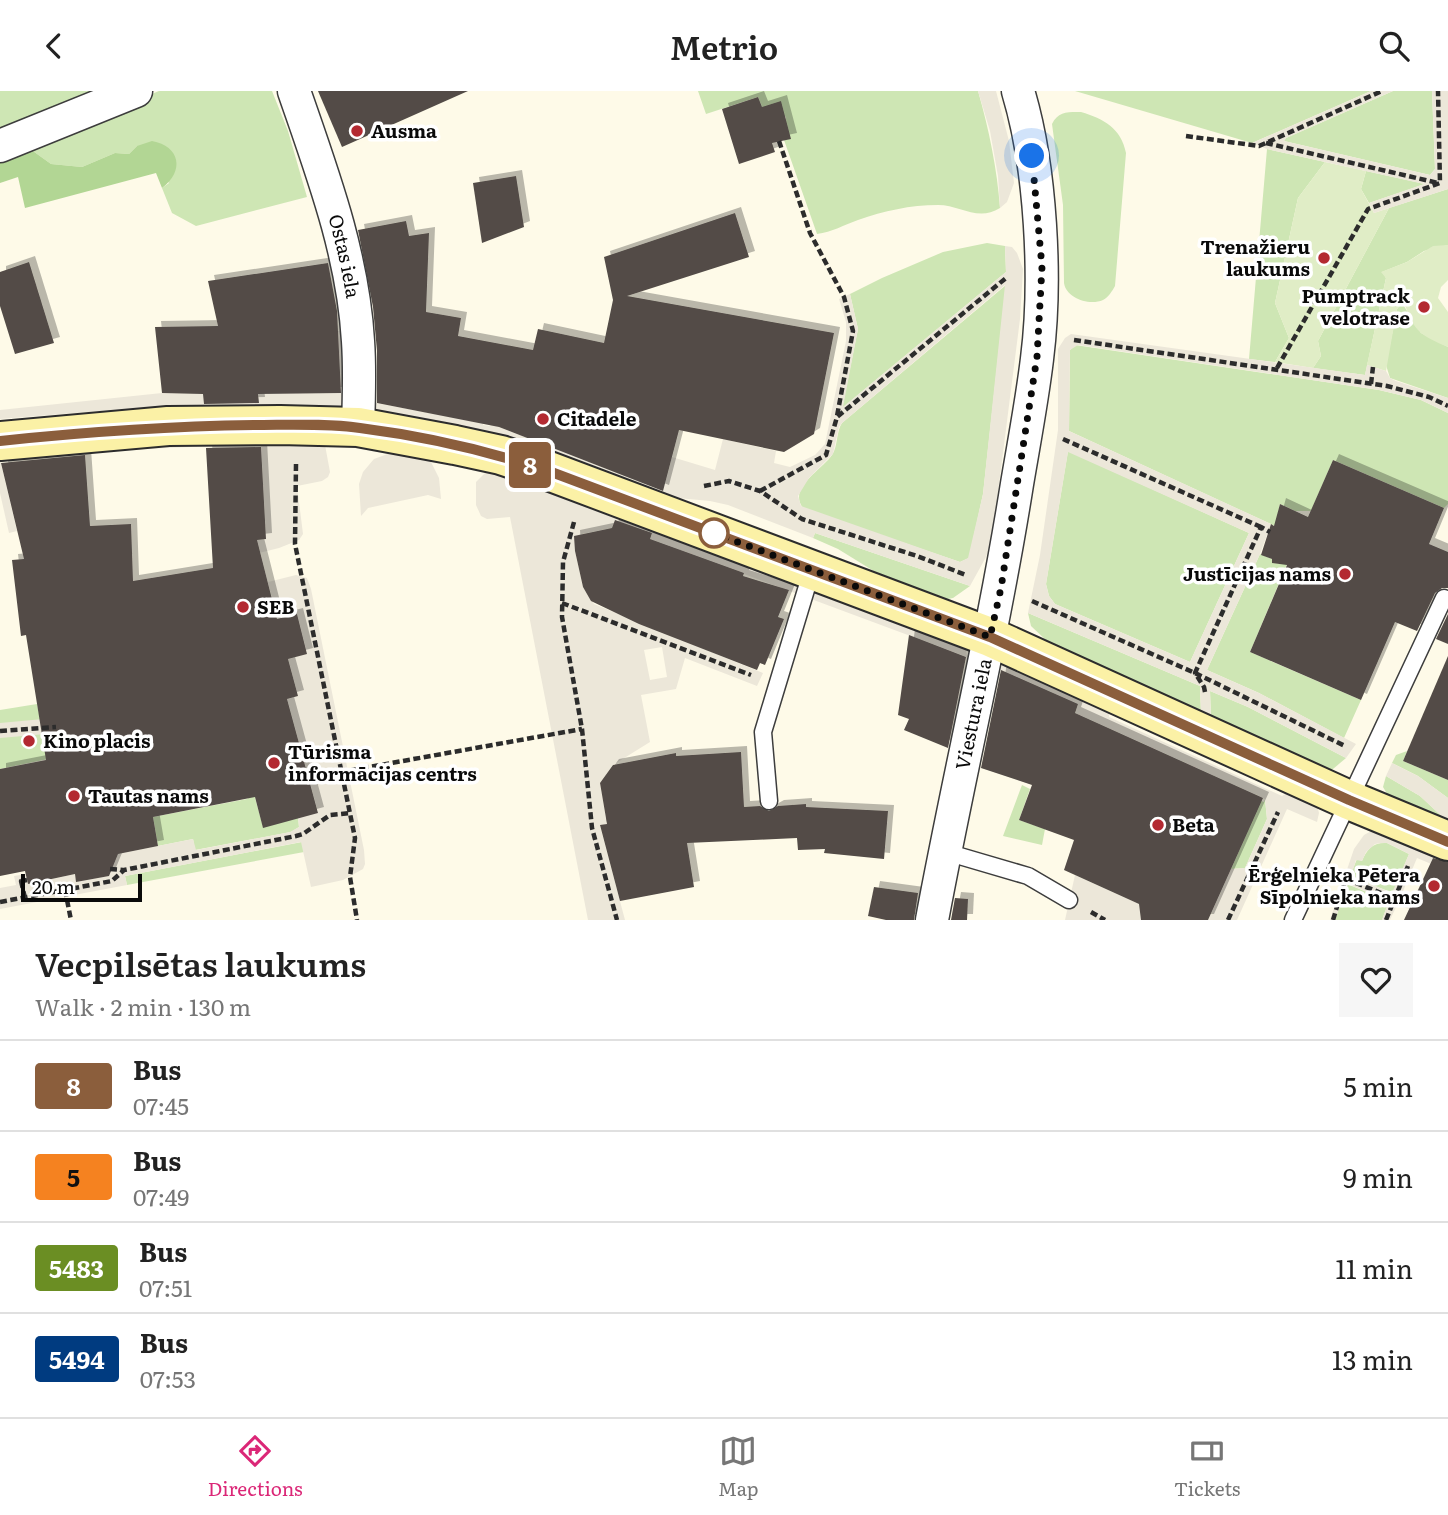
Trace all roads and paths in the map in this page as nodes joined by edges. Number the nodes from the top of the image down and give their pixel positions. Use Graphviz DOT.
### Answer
graph roads {
  1 [pos="136,91"];
  2 [pos="293,91"];
  3 [pos="1018,91"];
  4 [pos="1382,91"];
  5 [pos="1438,91"];
  6 [pos="1186,136"];
  7 [pos="779,141"];
  8 [pos="1265,143"];
  9 [pos="0,146"];
  10 [pos="1440,183"];
  11 [pos="1015,271"];
  12 [pos="1068,343"];
  13 [pos="1373,367"];
  14 [pos="1277,368"];
  15 [pos="1371,384"];
  16 [pos="1448,406"];
  17 [pos="837,417"];
  18 [pos="1063,426"];
  19 [pos="358,427"];
  20 [pos="1063,439"];
  21 [pos="0,441"];
  22 [pos="1061,452"];
  23 [pos="296,453"];
  24 [pos="760,491"];
  25 [pos="576,518"];
  26 [pos="1261,527"];
  27 [pos="1270,532"];
  28 [pos="812,570"];
  29 [pos="1037,590"];
  30 [pos="1444,599"];
  31 [pos="562,603"];
  32 [pos="1035,603"];
  33 [pos="990,637"];
  34 [pos="778,686"];
  35 [pos="56,727"];
  36 [pos="582,729"];
  37 [pos="0,731"];
  38 [pos="1207,736"];
  39 [pos="341,772"];
  40 [pos="1349,800"];
  41 [pos="769,801"];
  42 [pos="1283,801"];
  43 [pos="350,813"];
  44 [pos="1448,841"];
  45 [pos="946,852"];
  46 [pos="1410,861"];
  47 [pos="110,869"];
  48 [pos="124,870"];
  49 [pos="1346,879"];
  50 [pos="27,880"];
  51 [pos="65,890"];
  52 [pos="25,898"];
  53 [pos="1395,899"];
  54 [pos="1069,900"];
  55 [pos="0,902"];
  56 [pos="1411,905"];
  57 [pos="71,920"];
  58 [pos="357,920"];
  59 [pos="617,920"];
  60 [pos="932,920"];
  61 [pos="1228,920"];
  62 [pos="1293,920"];
  63 [pos="1386,920"];
  1 -- 9 [label="street"];
  2 -- 19 [label="street, Ostas iela"];
  3 -- 33 [label="street, Viestura iela"];
  4 -- 8 [label="path"];
  5 -- 10 [label="path"];
  6 -- 8 [label="path"];
  7 -- 17 [label="path"];
  8 -- 10 [label="path"];
  10 -- 14 [label="path"];
  11 -- 17 [label="path"];
  12 -- 14 [label="path"];
  13 -- 15 [label="path"];
  14 -- 15 [label="path"];
  15 -- 16 [label="path"];
  17 -- 24 [label="path"];
  18 -- 20 [label="path"];
  19 -- 21 [label="main road"];
  19 -- 28 [label="main road"];
  20 -- 22 [label="path"];
  20 -- 26 [label="path"];
  23 -- 39 [label="path"];
  25 -- 31 [label="path"];
  26 -- 27 [label="path"];
  26 -- 38 [label="path"];
  28 -- 33 [label="main road"];
  28 -- 34 [label="lane"];
  29 -- 32 [label="path"];
  30 -- 40 [label="lane"];
  31 -- 34 [label="path"];
  31 -- 36 [label="path"];
  33 -- 38 [label="main road"];
  33 -- 45 [label="street, Viestura iela"];
  34 -- 41 [label="lane"];
  35 -- 37 [label="path"];
  36 -- 39 [label="path"];
  36 -- 59 [label="path"];
  38 -- 40 [label="main road"];
  39 -- 43 [label="path"];
  40 -- 44 [label="main road"];
  40 -- 62 [label="lane"];
  42 -- 61 [label="path"];
  43 -- 48 [label="path"];
  43 -- 58 [label="path"];
  45 -- 54 [label="lane"];
  45 -- 60 [label="street, Viestura iela"];
  46 -- 53 [label="path"];
  47 -- 48 [label="path"];
  48 -- 51 [label="path"];
  49 -- 53 [label="path"];
  50 -- 52 [label="path"];
  51 -- 52 [label="path"];
  51 -- 57 [label="path"];
  52 -- 55 [label="path"];
  53 -- 56 [label="path"];
  53 -- 63 [label="path"];
}
